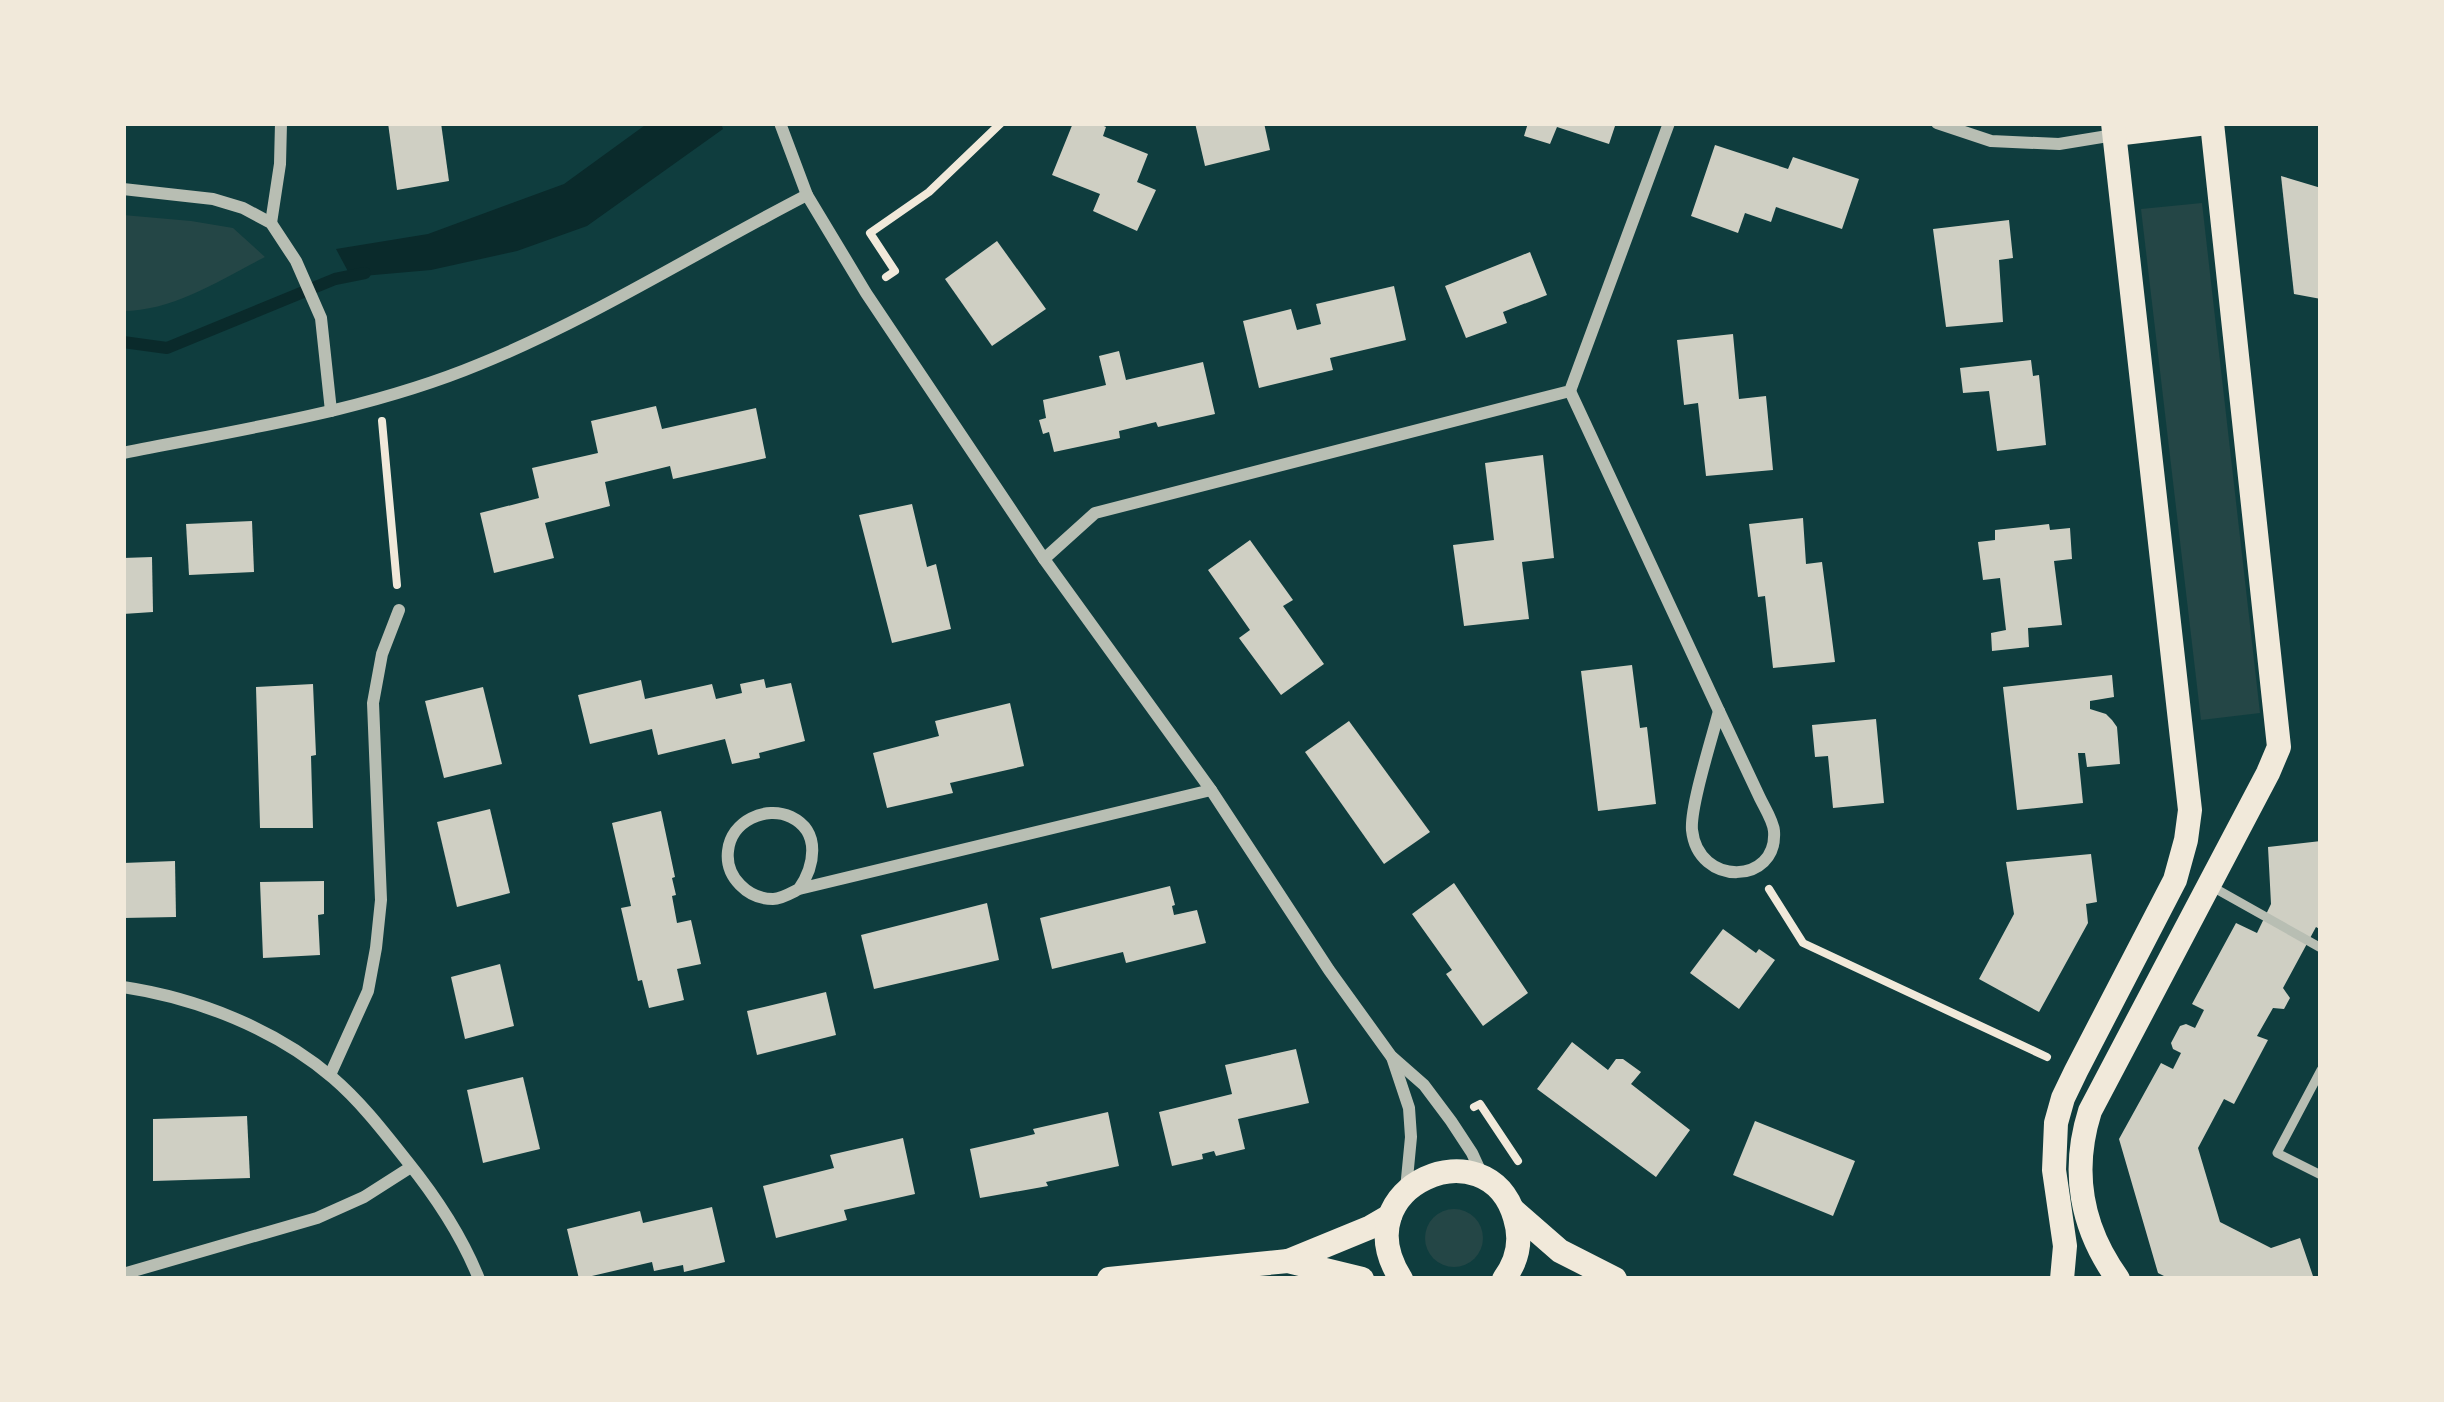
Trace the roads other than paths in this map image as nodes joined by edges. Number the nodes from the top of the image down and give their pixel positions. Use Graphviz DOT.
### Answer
graph roads {
  1 [pos="281,123"];
  2 [pos="780,123"];
  3 [pos="1669,123"];
  4 [pos="1937,123"];
  5 [pos="2209,123"];
  6 [pos="2114,129"];
  7 [pos="123,189"];
  8 [pos="807,195"];
  9 [pos="271,223"];
  10 [pos="1570,391"];
  11 [pos="332,411"];
  12 [pos="123,453"];
  13 [pos="1044,559"];
  14 [pos="399,610"];
  15 [pos="1719,711"];
  16 [pos="1211,790"];
  17 [pos="2210,885"];
  18 [pos="799,889"];
  19 [pos="2321,948"];
  20 [pos="123,988"];
  21 [pos="1391,1056"];
  22 [pos="2321,1070"];
  23 [pos="330,1075"];
  24 [pos="411,1167"];
  25 [pos="2321,1175"];
  26 [pos="1483,1178"];
  27 [pos="1406,1190"];
  28 [pos="1513,1210"];
  29 [pos="1390,1216"];
  30 [pos="1288,1261"];
  31 [pos="123,1274"];
  32 [pos="1395,1278"];
  33 [pos="479,1279"];
  34 [pos="1109,1279"];
  35 [pos="1362,1279"];
  36 [pos="1504,1279"];
  37 [pos="1615,1279"];
  38 [pos="2062,1279"];
  39 [pos="2118,1279"];
  1 -- 9 [label="street"];
  2 -- 8 [label="street"];
  3 -- 10 [label="street"];
  4 -- 6 [label="street"];
  5 -- 6 [label="main road"];
  5 -- 17 [label="main road"];
  6 -- 38 [label="main road"];
  7 -- 9 [label="street"];
  8 -- 11 [label="street"];
  8 -- 13 [label="street"];
  9 -- 11 [label="street"];
  10 -- 13 [label="street"];
  10 -- 15 [label="street"];
  11 -- 12 [label="street"];
  13 -- 16 [label="street"];
  14 -- 23 [label="street"];
  15 -- 15 [label="street"];
  16 -- 18 [label="street"];
  16 -- 21 [label="street"];
  17 -- 19 [label="lane"];
  17 -- 39 [label="main road"];
  18 -- 18 [label="street"];
  20 -- 23 [label="street"];
  21 -- 26 [label="street"];
  21 -- 27 [label="street"];
  22 -- 25 [label="lane"];
  23 -- 24 [label="street"];
  24 -- 31 [label="street"];
  24 -- 33 [label="street"];
  26 -- 27 [label="main road"];
  26 -- 28 [label="main road"];
  27 -- 29 [label="main road"];
  28 -- 36 [label="main road"];
  28 -- 37 [label="main road"];
  29 -- 30 [label="main road"];
  29 -- 32 [label="main road"];
  30 -- 34 [label="main road"];
  30 -- 35 [label="main road"];
}
